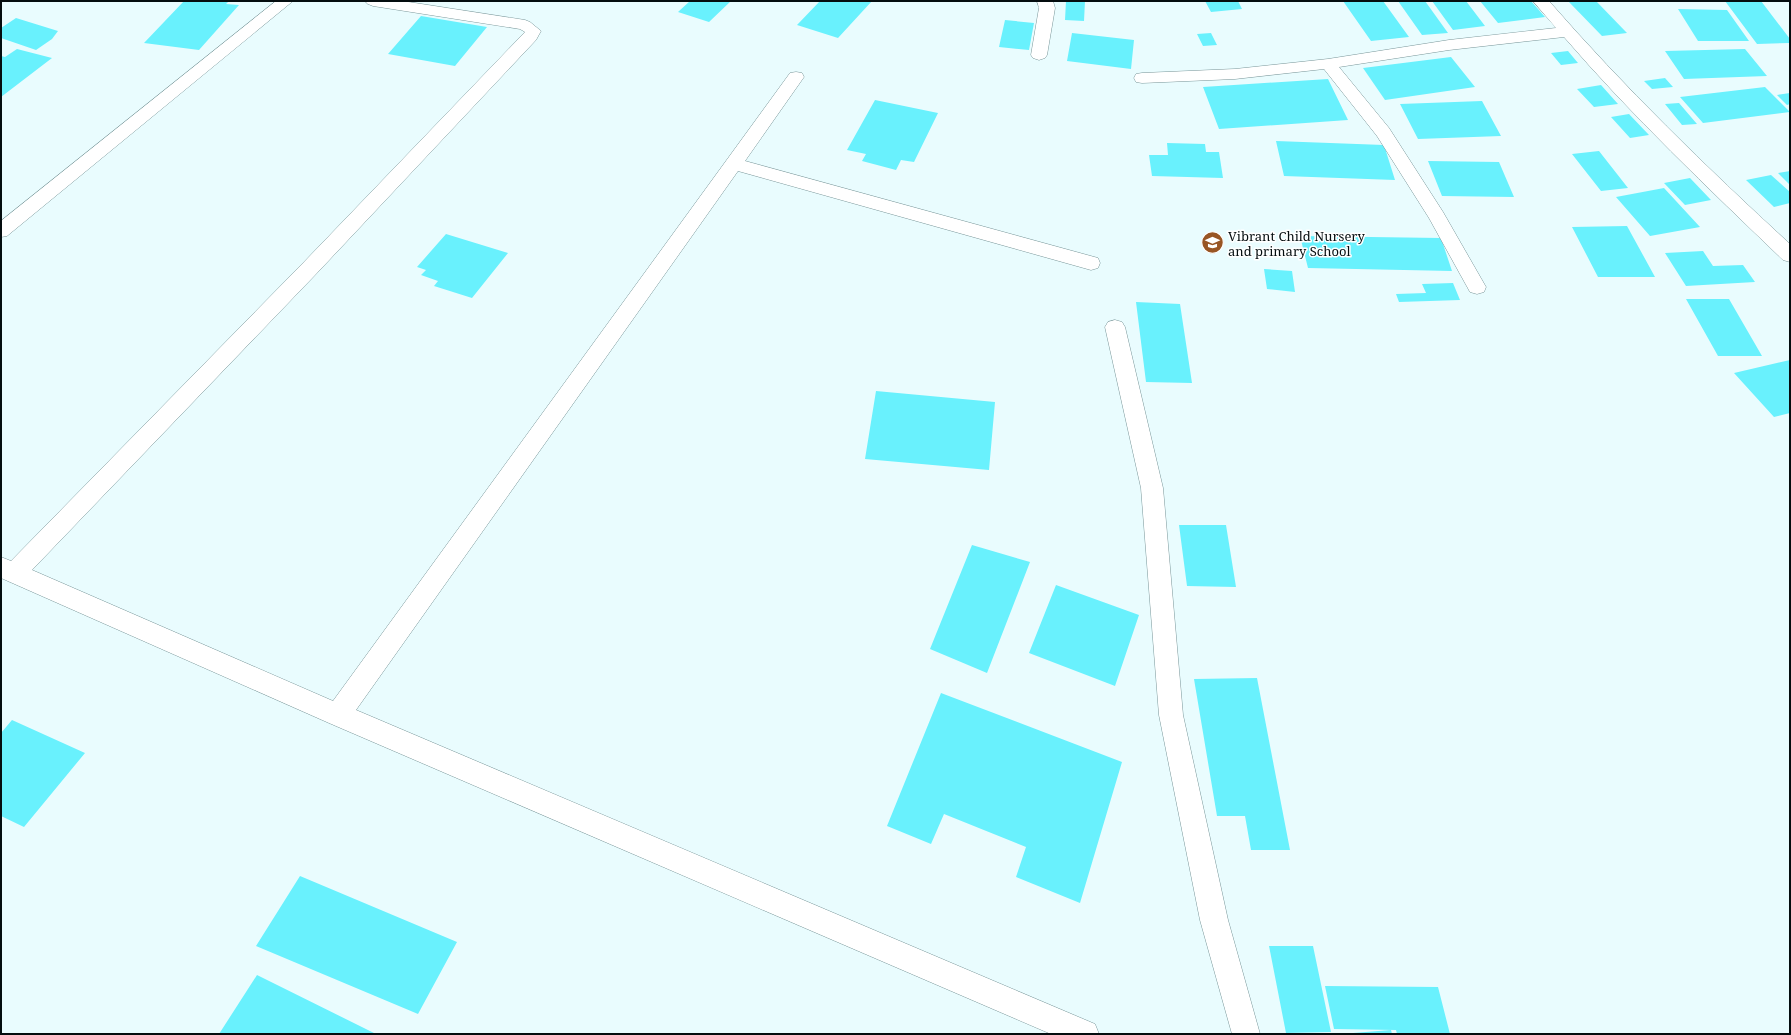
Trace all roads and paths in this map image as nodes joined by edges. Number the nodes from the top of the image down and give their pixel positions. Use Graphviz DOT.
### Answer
graph roads {
  1 [pos="285,1"];
  2 [pos="373,1"];
  3 [pos="1045,1"];
  4 [pos="1541,1"];
  5 [pos="1567,32"];
  6 [pos="1039,55"];
  7 [pos="1328,64"];
  8 [pos="796,77"];
  9 [pos="1142,78"];
  10 [pos="733,164"];
  11 [pos="1,231"];
  12 [pos="1790,255"];
  13 [pos="1091,263"];
  14 [pos="1477,287"];
  15 [pos="1116,327"];
  16 [pos="5,570"];
  17 [pos="338,715"];
  18 [pos="1086,1034"];
  19 [pos="1246,1034"];
  1 -- 11 [label="street"];
  2 -- 16 [label="street"];
  3 -- 6 [label="street"];
  4 -- 5 [label="street"];
  5 -- 7 [label="street"];
  5 -- 12 [label="street"];
  7 -- 9 [label="street"];
  7 -- 14 [label="street"];
  8 -- 10 [label="street"];
  10 -- 13 [label="street"];
  10 -- 17 [label="street"];
  15 -- 19 [label="street"];
  16 -- 17 [label="street"];
  17 -- 18 [label="street"];
}
